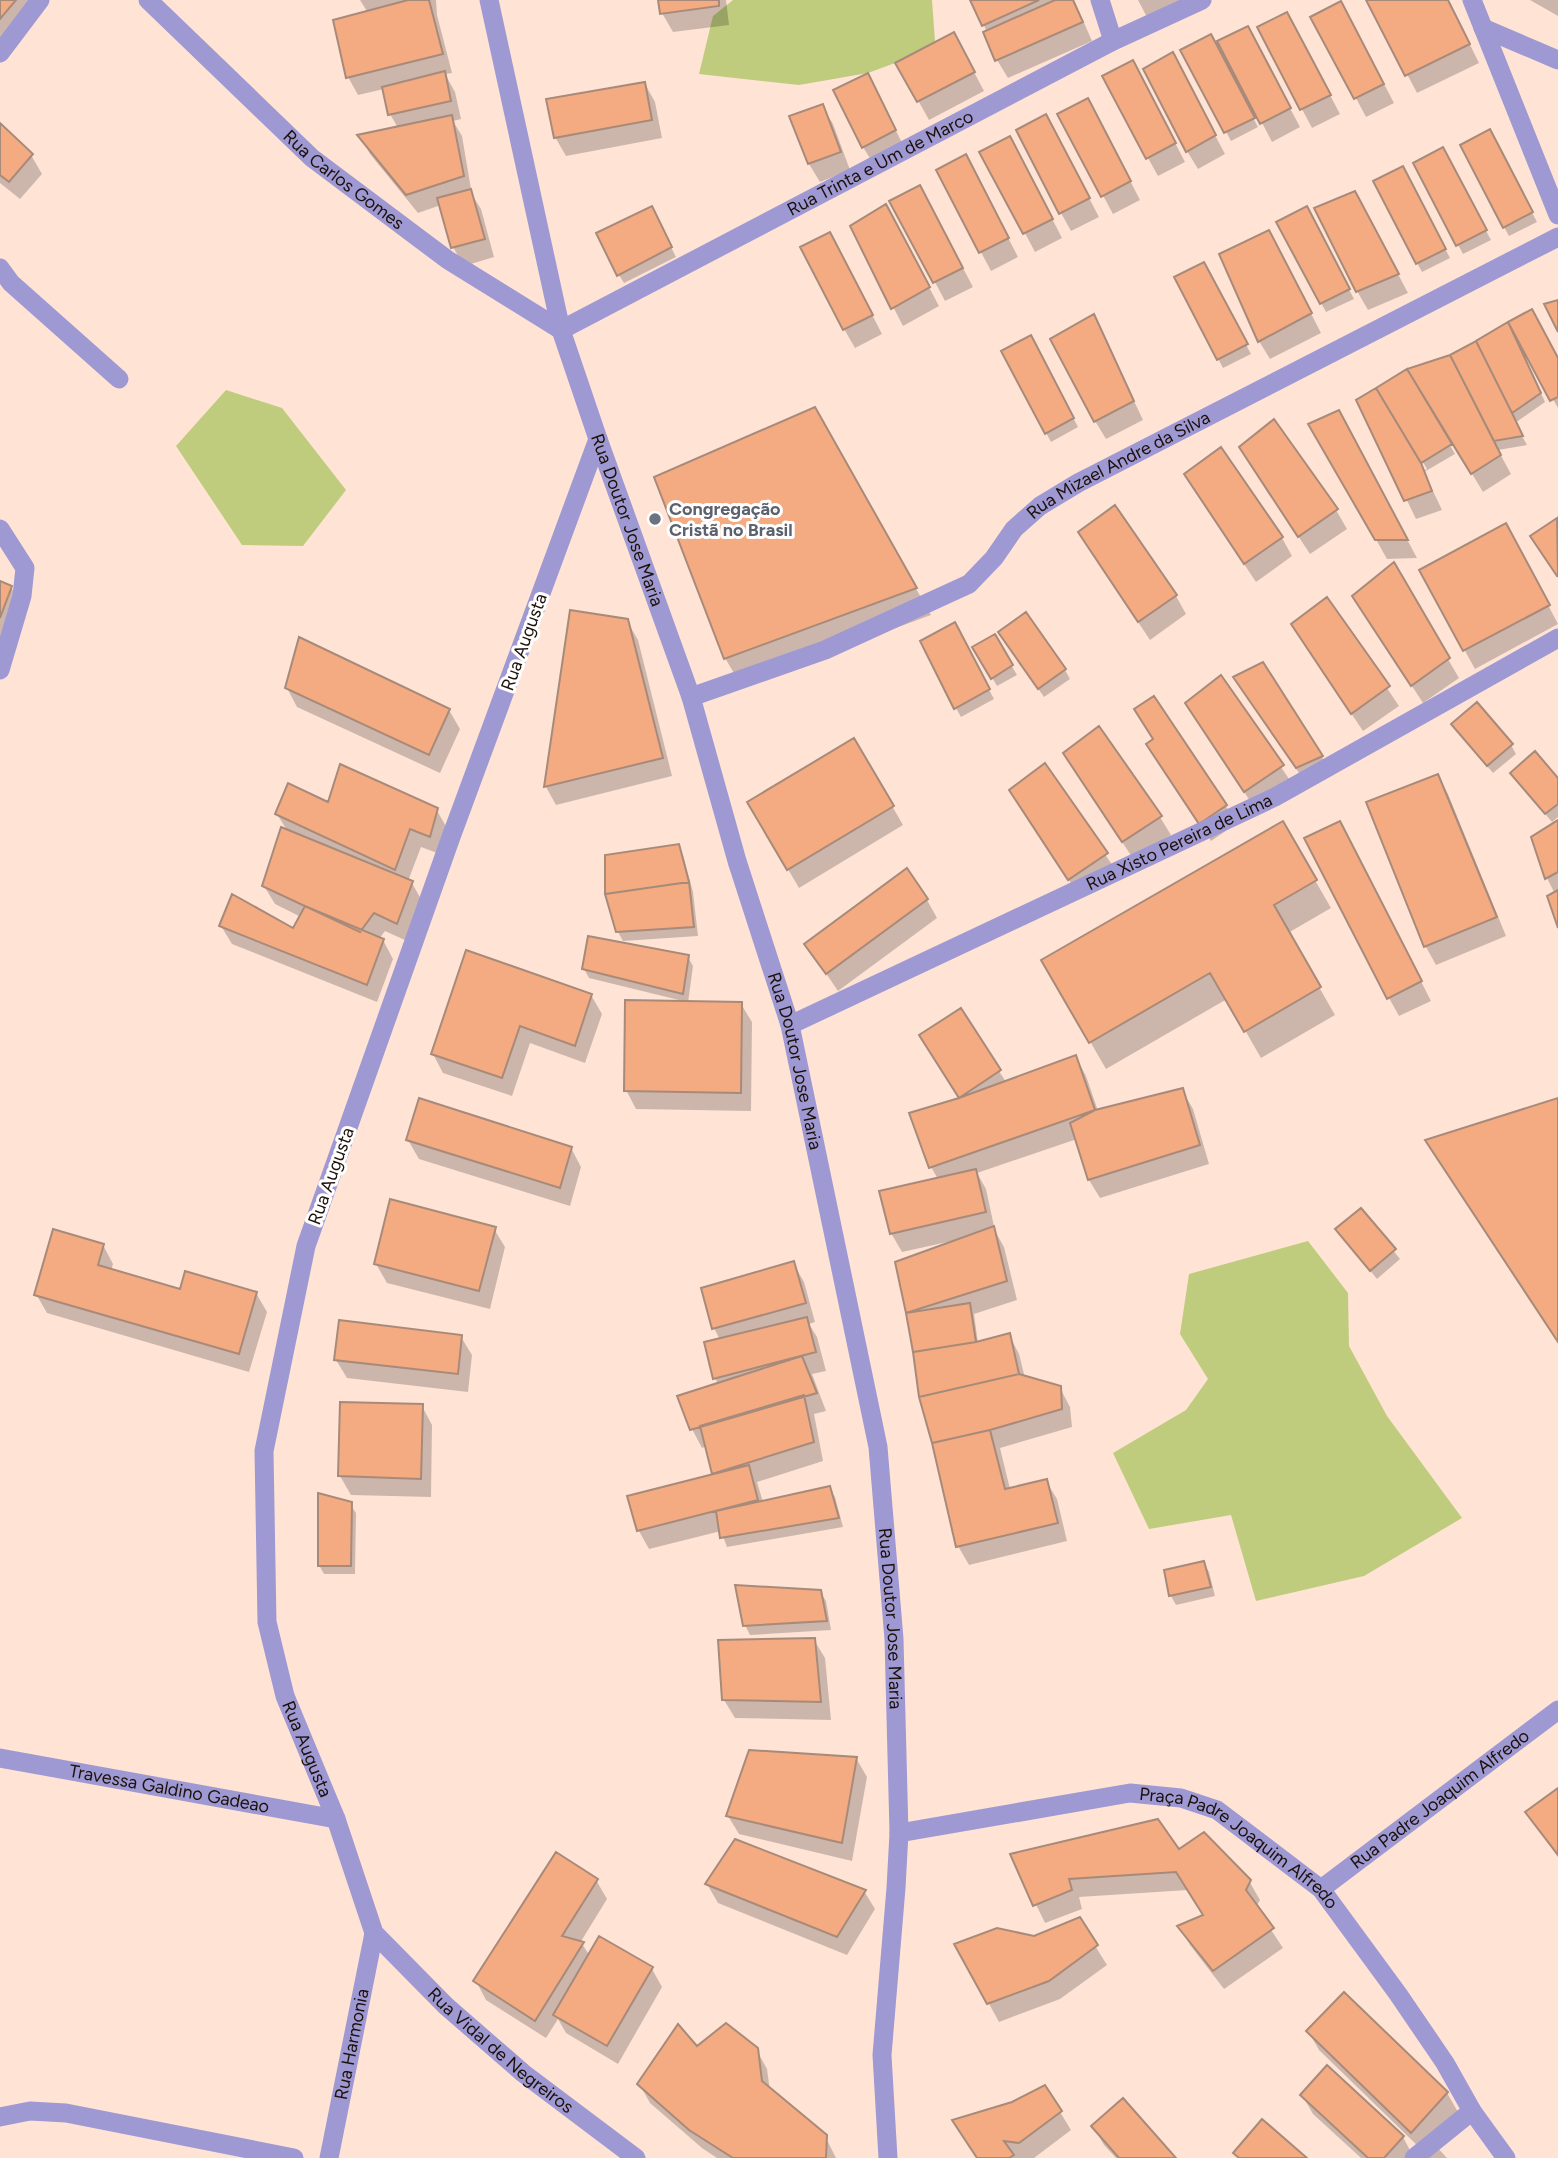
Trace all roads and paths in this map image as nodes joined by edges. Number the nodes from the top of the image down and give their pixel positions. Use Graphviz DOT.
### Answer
graph roads {
  1 [pos="40,0"];
  2 [pos="148,0"];
  3 [pos="489,0"];
  4 [pos="1100,0"];
  5 [pos="1202,0"];
  6 [pos="1472,0"];
  7 [pos="1483,27"];
  8 [pos="1113,41"];
  9 [pos="0,53"];
  10 [pos="1558,60"];
  11 [pos="1558,215"];
  12 [pos="1558,237"];
  13 [pos="0,268"];
  14 [pos="561,330"];
  15 [pos="119,379"];
  16 [pos="598,439"];
  17 [pos="0,529"];
  18 [pos="1558,638"];
  19 [pos="0,670"];
  20 [pos="691,696"];
  21 [pos="790,1025"];
  22 [pos="1558,1710"];
  23 [pos="0,1758"];
  24 [pos="336,1819"];
  25 [pos="898,1833"];
  26 [pos="1321,1889"];
  27 [pos="374,1933"];
  28 [pos="1472,2111"];
  29 [pos="0,2117"];
  30 [pos="294,2158"];
  31 [pos="329,2158"];
  32 [pos="636,2158"];
  33 [pos="888,2158"];
  34 [pos="1414,2158"];
  35 [pos="1506,2158"];
  1 -- 9 [label="street"];
  2 -- 14 [label="street, Rua Carlos Gomes"];
  3 -- 14 [label="street, Rua Doutor Jose Maria"];
  4 -- 8 [label="street"];
  5 -- 8 [label="street, Rua Trinta e Um de Marco"];
  6 -- 7 [label="street"];
  7 -- 10 [label="street"];
  7 -- 11 [label="street"];
  8 -- 14 [label="street, Rua Trinta e Um de Marco"];
  12 -- 20 [label="street, Rua Mizael Andre da Silva"];
  13 -- 15 [label="street"];
  14 -- 16 [label="street, Rua Doutor Jose Maria"];
  16 -- 20 [label="street, Rua Doutor Jose Maria"];
  16 -- 24 [label="street, Rua Augusta"];
  17 -- 19 [label="street"];
  18 -- 21 [label="street, Rua Xisto Pereira de Lima"];
  20 -- 21 [label="street, Rua Doutor Jose Maria"];
  21 -- 25 [label="street, Rua Doutor Jose Maria"];
  22 -- 26 [label="street, Rua Padre Joaquim Alfredo"];
  23 -- 24 [label="street, Travessa Galdino Gadeao"];
  24 -- 27 [label="street, Rua Augusta"];
  25 -- 26 [label="street, Praça Padre Joaquim Alfredo"];
  25 -- 33 [label="street, Rua Doutor Jose Maria"];
  26 -- 28 [label="street, Praça Padre Joaquim Alfredo"];
  27 -- 31 [label="street, Rua Harmonia"];
  27 -- 32 [label="street, Rua Vidal de Negreiros"];
  28 -- 34 [label="street"];
  28 -- 35 [label="street, Praça Padre Joaquim Alfredo"];
  29 -- 30 [label="street"];
}
